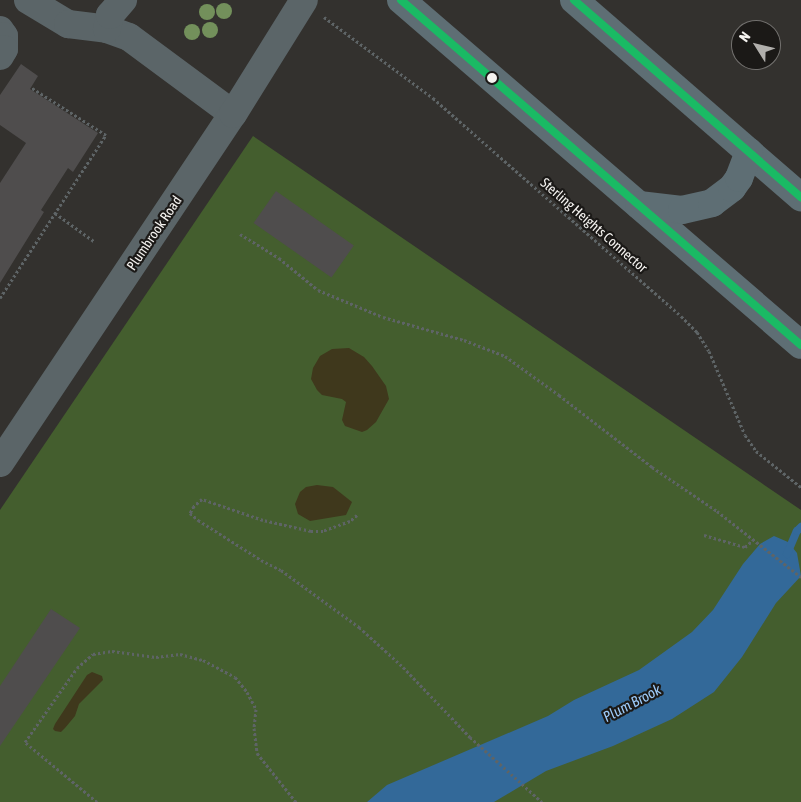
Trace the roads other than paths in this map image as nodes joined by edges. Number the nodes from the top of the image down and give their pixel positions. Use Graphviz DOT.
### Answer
graph roads {
  1 [pos="28,0"];
  2 [pos="123,0"];
  3 [pos="304,0"];
  4 [pos="402,0"];
  5 [pos="574,0"];
  6 [pos="107,29"];
  7 [pos="233,114"];
  8 [pos="749,152"];
  9 [pos="801,197"];
  10 [pos="639,205"];
  11 [pos="801,345"];
  12 [pos="0,463"];
  1 -- 6 [label="street"];
  2 -- 6 [label="street"];
  3 -- 7 [label="street, Plumbrook Road"];
  4 -- 10 [label="main road"];
  5 -- 8 [label="main road"];
  6 -- 7 [label="street"];
  7 -- 12 [label="street, Plumbrook Road"];
  8 -- 9 [label="main road"];
  8 -- 10 [label="main road"];
  10 -- 11 [label="main road"];
}
